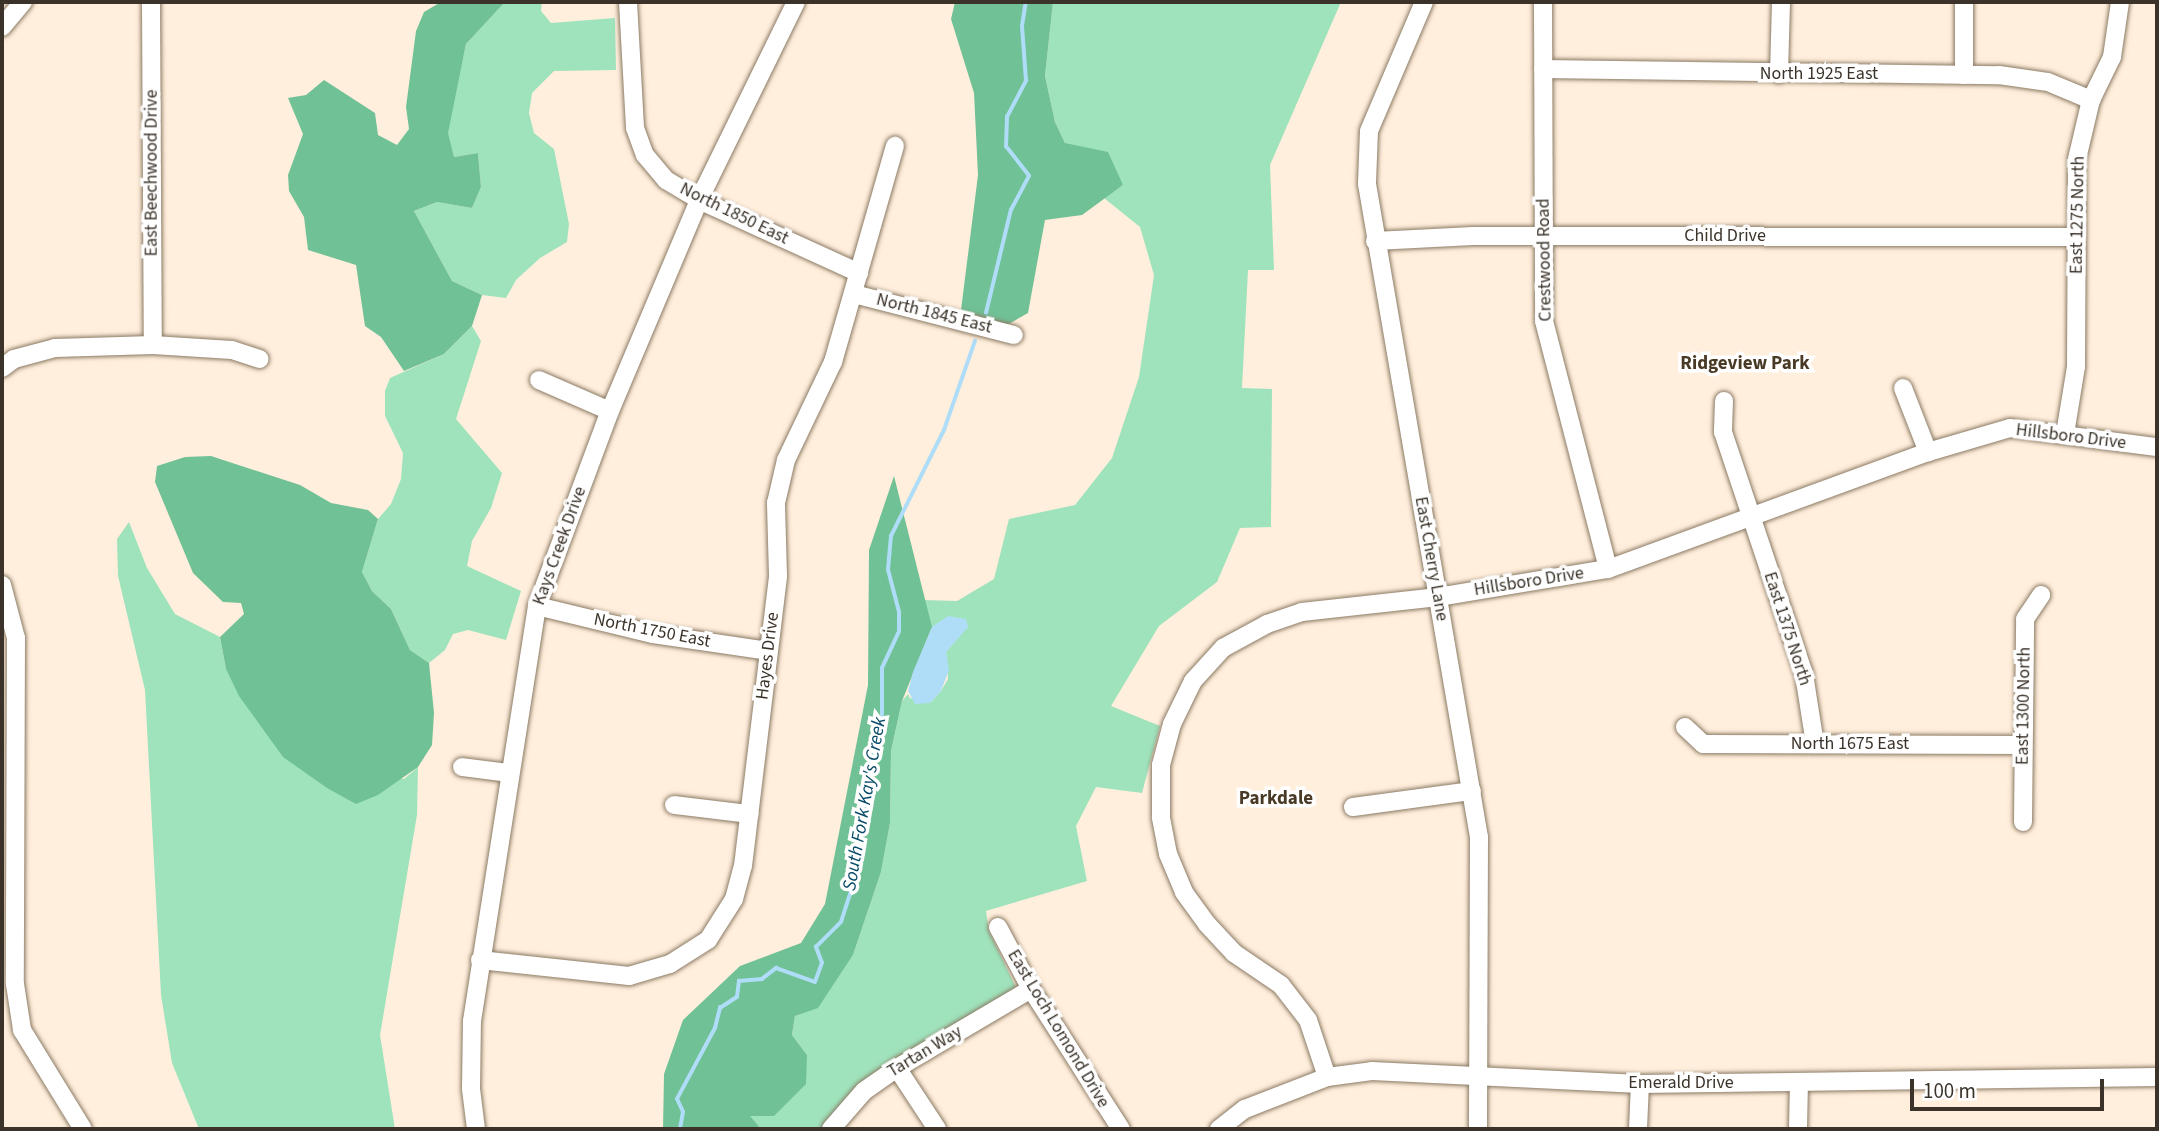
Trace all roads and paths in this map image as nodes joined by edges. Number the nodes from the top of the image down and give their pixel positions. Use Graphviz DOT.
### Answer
graph roads {
  1 [pos="23,2"];
  2 [pos="151,2"];
  3 [pos="628,2"];
  4 [pos="796,2"];
  5 [pos="1424,2"];
  6 [pos="1543,2"];
  7 [pos="1781,2"];
  8 [pos="1964,2"];
  9 [pos="2120,2"];
  10 [pos="2,27"];
  11 [pos="1543,69"];
  12 [pos="1779,74"];
  13 [pos="1964,75"];
  14 [pos="2091,100"];
  15 [pos="895,146"];
  16 [pos="699,200"];
  17 [pos="1543,236"];
  18 [pos="2076,237"];
  19 [pos="1375,241"];
  20 [pos="859,274"];
  21 [pos="854,293"];
  22 [pos="1014,335"];
  23 [pos="153,345"];
  24 [pos="260,359"];
  25 [pos="2,368"];
  26 [pos="539,380"];
  27 [pos="1903,388"];
  28 [pos="1724,401"];
  29 [pos="610,411"];
  30 [pos="2065,434"];
  31 [pos="2157,447"];
  32 [pos="1928,452"];
  33 [pos="1751,515"];
  34 [pos="1608,569"];
  35 [pos="2,584"];
  36 [pos="2041,594"];
  37 [pos="1437,597"];
  38 [pos="537,606"];
  39 [pos="768,651"];
  40 [pos="1685,727"];
  41 [pos="1815,744"];
  42 [pos="2023,745"];
  43 [pos="8,759"];
  44 [pos="462,767"];
  45 [pos="509,773"];
  46 [pos="1472,791"];
  47 [pos="674,805"];
  48 [pos="1353,807"];
  49 [pos="749,814"];
  50 [pos="2023,822"];
  51 [pos="998,927"];
  52 [pos="480,960"];
  53 [pos="1031,989"];
  54 [pos="897,1068"];
  55 [pos="1327,1077"];
  56 [pos="2157,1077"];
  57 [pos="1479,1078"];
  58 [pos="1799,1083"];
  59 [pos="1640,1084"];
  60 [pos="83,1129"];
  61 [pos="476,1129"];
  62 [pos="831,1129"];
  63 [pos="937,1129"];
  64 [pos="1121,1129"];
  65 [pos="1219,1129"];
  66 [pos="1478,1129"];
  67 [pos="1638,1129"];
  68 [pos="1798,1129"];
  1 -- 10 [label="street"];
  2 -- 23 [label="street, East Beechwood Drive"];
  3 -- 16 [label="street, North 1850 East"];
  4 -- 16 [label="street, Kays Creek Drive"];
  5 -- 19 [label="street, East Cherry Lane"];
  6 -- 11 [label="street, Crestwood Road"];
  7 -- 12 [label="street"];
  8 -- 13 [label="street"];
  9 -- 14 [label="street, East 1275 North"];
  11 -- 12 [label="street, North 1925 East"];
  11 -- 17 [label="street, Crestwood Road"];
  12 -- 13 [label="street, North 1925 East"];
  13 -- 14 [label="street, North 1925 East"];
  14 -- 18 [label="street, East 1275 North"];
  15 -- 20 [label="street, Hayes Drive"];
  16 -- 20 [label="street, North 1850 East"];
  16 -- 29 [label="street, Kays Creek Drive"];
  17 -- 18 [label="street, Child Drive"];
  17 -- 19 [label="street, Child Drive"];
  17 -- 34 [label="street, Crestwood Road"];
  18 -- 30 [label="street, East 1275 North"];
  19 -- 37 [label="street, East Cherry Lane"];
  20 -- 21 [label="street, Hayes Drive"];
  21 -- 22 [label="street, North 1845 East"];
  21 -- 39 [label="street, Hayes Drive"];
  23 -- 24 [label="street"];
  23 -- 25 [label="street"];
  26 -- 29 [label="street"];
  27 -- 32 [label="street"];
  28 -- 33 [label="street, East 1375 North"];
  29 -- 38 [label="street, Kays Creek Drive"];
  30 -- 31 [label="street, Hillsboro Drive"];
  30 -- 32 [label="street, Hillsboro Drive"];
  32 -- 33 [label="street, Hillsboro Drive"];
  33 -- 34 [label="street, Hillsboro Drive"];
  33 -- 41 [label="street, East 1375 North"];
  34 -- 37 [label="street, Hillsboro Drive"];
  35 -- 43 [label="street"];
  36 -- 42 [label="street, East 1300 North"];
  37 -- 46 [label="street, East Cherry Lane"];
  37 -- 55 [label="street, Hillsboro Drive"];
  38 -- 39 [label="street, North 1750 East"];
  38 -- 45 [label="street, Kays Creek Drive"];
  39 -- 49 [label="street, Hayes Drive"];
  40 -- 41 [label="street, North 1675 East"];
  41 -- 42 [label="street, North 1675 East"];
  42 -- 50 [label="street, East 1300 North"];
  43 -- 60 [label="street"];
  44 -- 45 [label="street"];
  45 -- 52 [label="street, Kays Creek Drive"];
  46 -- 48 [label="street"];
  46 -- 57 [label="street, East Cherry Lane"];
  47 -- 49 [label="street"];
  49 -- 52 [label="street, Hayes Drive"];
  51 -- 53 [label="street, East Loch Lomond Drive"];
  52 -- 61 [label="street, Kays Creek Drive"];
  53 -- 54 [label="street, Tartan Way"];
  53 -- 64 [label="street, East Loch Lomond Drive"];
  54 -- 62 [label="street, Tartan Way"];
  54 -- 63 [label="street"];
  55 -- 57 [label="street, Emerald Drive"];
  55 -- 65 [label="street, Emerald Drive"];
  56 -- 58 [label="street, Emerald Drive"];
  57 -- 59 [label="street, Emerald Drive"];
  57 -- 66 [label="street, East Cherry Lane"];
  58 -- 59 [label="street, Emerald Drive"];
  58 -- 68 [label="street"];
  59 -- 67 [label="street"];
}
